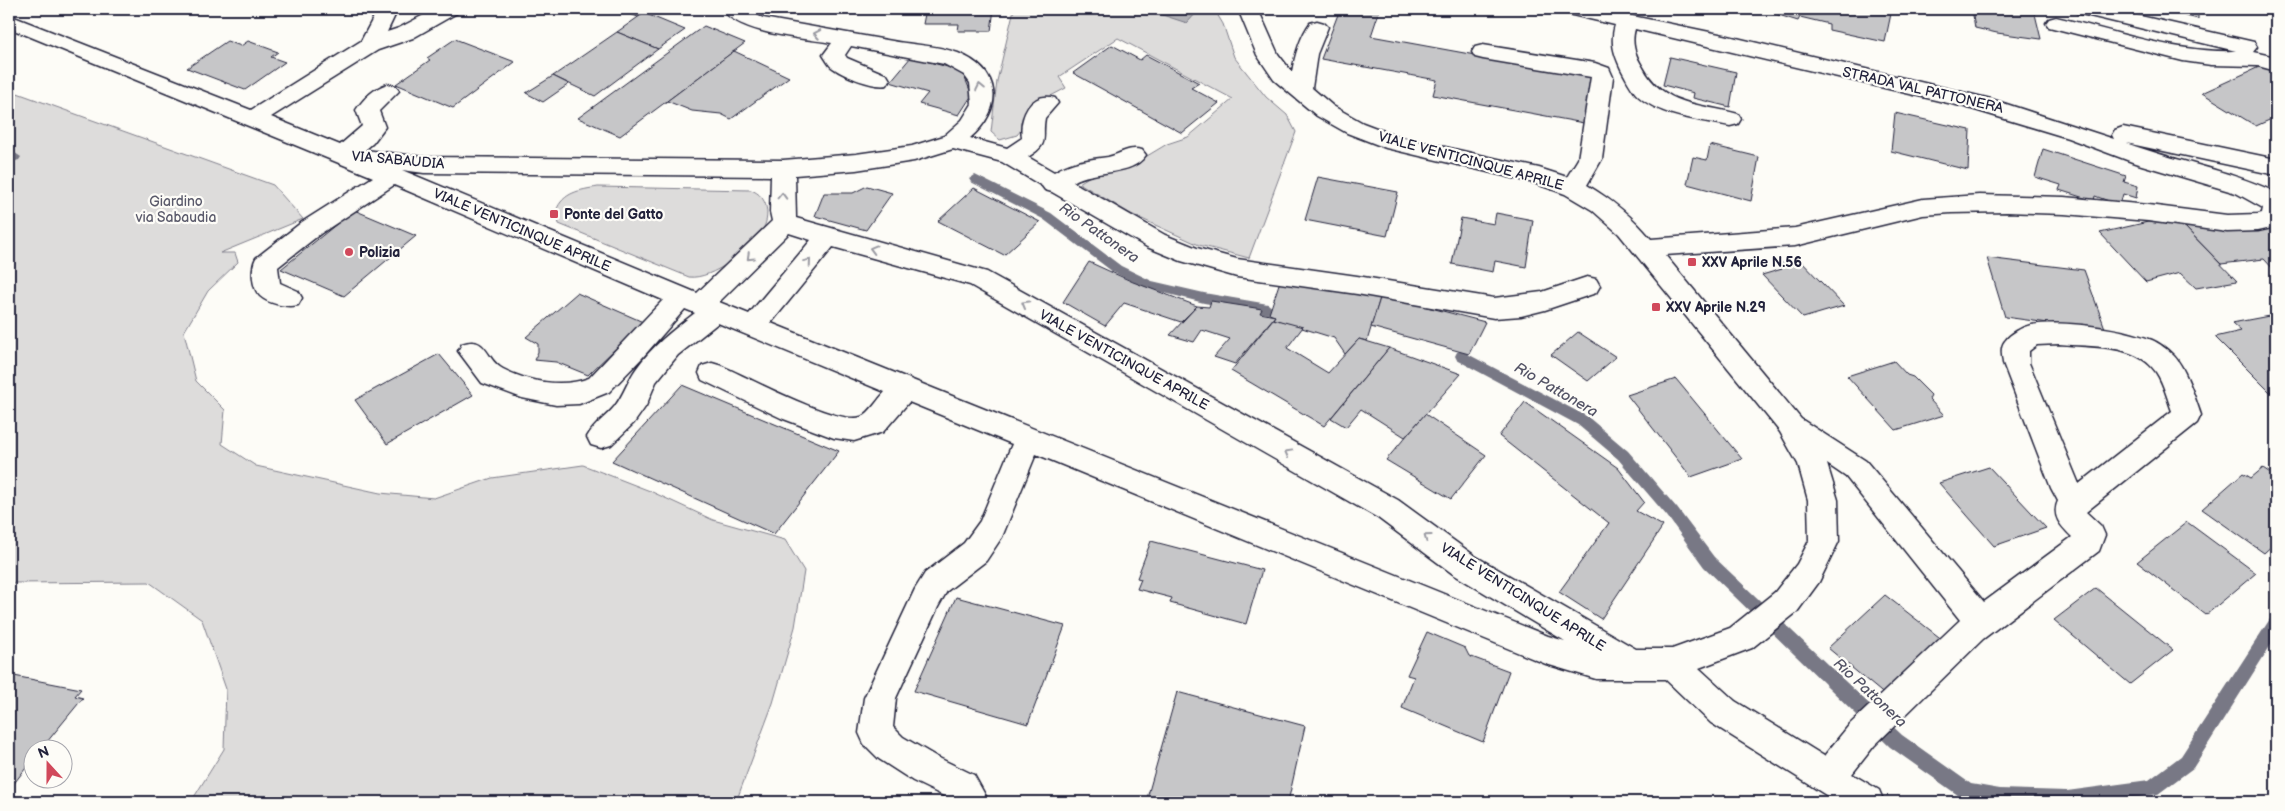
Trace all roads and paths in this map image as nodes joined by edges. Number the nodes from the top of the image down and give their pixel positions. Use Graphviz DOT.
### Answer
graph roads {
  1 [pos="388,9"];
  2 [pos="428,9"];
  3 [pos="450,9"];
  4 [pos="732,9"];
  5 [pos="1248,9"];
  6 [pos="1571,9"];
  7 [pos="2084,9"];
  8 [pos="9,20"];
  9 [pos="1627,21"];
  10 [pos="2056,23"];
  11 [pos="1317,27"];
  12 [pos="44,36"];
  13 [pos="845,39"];
  14 [pos="9,43"];
  15 [pos="370,45"];
  16 [pos="1483,52"];
  17 [pos="2276,54"];
  18 [pos="2276,64"];
  19 [pos="879,80"];
  20 [pos="388,91"];
  21 [pos="1300,92"];
  22 [pos="1974,102"];
  23 [pos="1046,103"];
  24 [pos="1730,119"];
  25 [pos="252,120"];
  26 [pos="952,141"];
  27 [pos="343,155"];
  28 [pos="1134,155"];
  29 [pos="1010,157"];
  30 [pos="2276,167"];
  31 [pos="783,168"];
  32 [pos="393,175"];
  33 [pos="1053,184"];
  34 [pos="1573,188"];
  35 [pos="2270,222"];
  36 [pos="785,223"];
  37 [pos="828,237"];
  38 [pos="1645,248"];
  39 [pos="1587,286"];
  40 [pos="289,298"];
  41 [pos="699,304"];
  42 [pos="754,326"];
  43 [pos="471,351"];
  44 [pos="712,373"];
  45 [pos="904,388"];
  46 [pos="1790,424"];
  47 [pos="601,437"];
  48 [pos="1028,438"];
  49 [pos="2077,502"];
  50 [pos="1981,622"];
  51 [pos="1632,664"];
  52 [pos="1672,664"];
  53 [pos="1828,778"];
  54 [pos="972,802"];
  55 [pos="1867,802"];
  1 -- 15 [label="street"];
  2 -- 15 [label="street"];
  3 -- 15 [label="street"];
  13 -- 4 [label="street, one-way"];
  5 -- 21 [label="street, VIALE VENTICINQUE APRILE"];
  6 -- 9 [label="street, STRADA VAL PATTONERA"];
  7 -- 17 [label="street"];
  8 -- 12 [label="street, VIA SABAUDIA"];
  9 -- 22 [label="street, STRADA VAL PATTONERA"];
  9 -- 24 [label="street"];
  10 -- 18 [label="street"];
  11 -- 21 [label="street"];
  12 -- 14 [label="street"];
  12 -- 25 [label="street, VIA SABAUDIA"];
  13 -- 19 [label="street"];
  26 -- 13 [label="street, one-way"];
  15 -- 25 [label="street"];
  16 -- 34 [label="street"];
  20 -- 27 [label="street"];
  21 -- 34 [label="street, VIALE VENTICINQUE APRILE"];
  22 -- 30 [label="street, STRADA VAL PATTONERA"];
  22 -- 35 [label="street"];
  23 -- 29 [label="street"];
  25 -- 27 [label="street, VIA SABAUDIA"];
  26 -- 29 [label="street"];
  26 -- 31 [label="street"];
  27 -- 31 [label="street, VIA SABAUDIA"];
  27 -- 32 [label="street, VIALE VENTICINQUE APRILE"];
  28 -- 33 [label="street"];
  29 -- 33 [label="street"];
  36 -- 31 [label="street, one-way"];
  32 -- 40 [label="street"];
  32 -- 41 [label="street, VIALE VENTICINQUE APRILE"];
  33 -- 39 [label="street"];
  34 -- 38 [label="street, VIALE VENTICINQUE APRILE"];
  35 -- 38 [label="street"];
  36 -- 37 [label="street, VIALE VENTICINQUE APRILE"];
  36 -- 41 [label="street, one-way"];
  42 -- 37 [label="street, one-way"];
  51 -- 37 [label="street, VIALE VENTICINQUE APRILE, one-way"];
  38 -- 46 [label="street, VIALE VENTICINQUE APRILE"];
  41 -- 42 [label="street, VIALE VENTICINQUE APRILE"];
  41 -- 43 [label="street"];
  41 -- 47 [label="street"];
  42 -- 45 [label="street, VIALE VENTICINQUE APRILE"];
  44 -- 45 [label="street"];
  45 -- 48 [label="street, VIALE VENTICINQUE APRILE"];
  46 -- 50 [label="street"];
  46 -- 52 [label="street, VIALE VENTICINQUE APRILE"];
  48 -- 51 [label="street, VIALE VENTICINQUE APRILE"];
  48 -- 54 [label="street"];
  49 -- 49 [label="street"];
  49 -- 50 [label="street"];
  50 -- 53 [label="street"];
  51 -- 52 [label="street, VIALE VENTICINQUE APRILE"];
  52 -- 53 [label="street"];
  53 -- 55 [label="street"];
}
